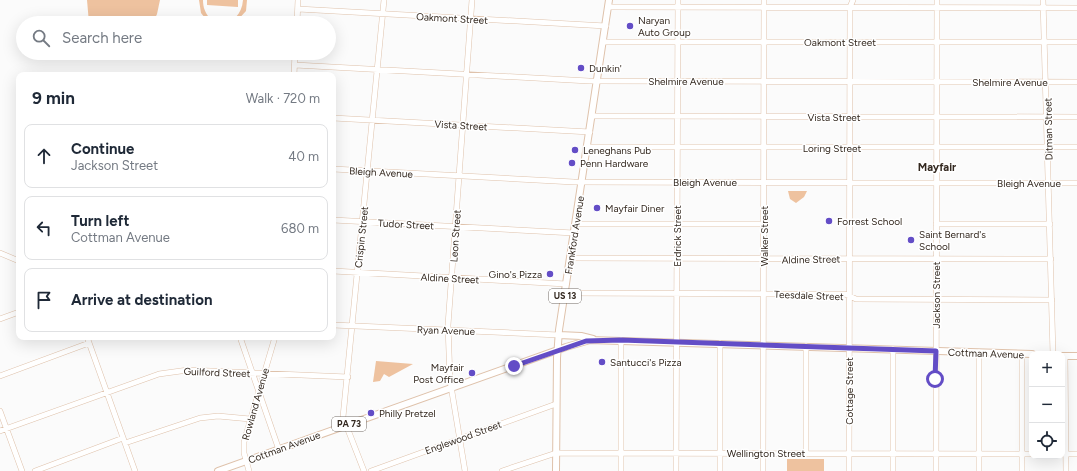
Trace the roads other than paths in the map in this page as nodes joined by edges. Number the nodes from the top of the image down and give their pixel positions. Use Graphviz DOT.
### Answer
graph roads {
  1 [pos="298,0"];
  2 [pos="384,0"];
  3 [pos="472,0"];
  4 [pos="678,0"];
  5 [pos="764,0"];
  6 [pos="853,0"];
  7 [pos="937,0"];
  8 [pos="1043,0"];
  9 [pos="609,3"];
  10 [pos="678,7"];
  11 [pos="764,7"];
  12 [pos="850,7"];
  13 [pos="937,7"];
  14 [pos="1043,8"];
  15 [pos="1077,8"];
  16 [pos="298,10"];
  17 [pos="383,14"];
  18 [pos="298,16"];
  19 [pos="470,19"];
  20 [pos="606,26"];
  21 [pos="603,42"];
  22 [pos="678,42"];
  23 [pos="764,42"];
  24 [pos="850,42"];
  25 [pos="937,42"];
  26 [pos="1045,42"];
  27 [pos="1077,42"];
  28 [pos="295,60"];
  29 [pos="295,66"];
  30 [pos="377,70"];
  31 [pos="294,72"];
  32 [pos="466,75"];
  33 [pos="597,81"];
  34 [pos="678,82"];
  35 [pos="764,82"];
  36 [pos="850,82"];
  37 [pos="937,82"];
  38 [pos="1047,82"];
  39 [pos="1077,82"];
  40 [pos="592,116"];
  41 [pos="678,117"];
  42 [pos="764,117"];
  43 [pos="850,117"];
  44 [pos="937,117"];
  45 [pos="1047,117"];
  46 [pos="1077,117"];
  47 [pos="336,118"];
  48 [pos="372,121"];
  49 [pos="463,125"];
  50 [pos="590,132"];
  51 [pos="587,147"];
  52 [pos="678,147"];
  53 [pos="1077,147"];
  54 [pos="764,148"];
  55 [pos="850,148"];
  56 [pos="936,148"];
  57 [pos="1048,148"];
  58 [pos="336,169"];
  59 [pos="367,171"];
  60 [pos="459,176"];
  61 [pos="582,182"];
  62 [pos="677,182"];
  63 [pos="764,182"];
  64 [pos="850,183"];
  65 [pos="937,183"];
  66 [pos="1049,183"];
  67 [pos="1077,183"];
  68 [pos="336,220"];
  69 [pos="363,222"];
  70 [pos="576,224"];
  71 [pos="677,224"];
  72 [pos="764,224"];
  73 [pos="936,224"];
  74 [pos="1050,224"];
  75 [pos="456,227"];
  76 [pos="574,233"];
  77 [pos="0,253"];
  78 [pos="571,258"];
  79 [pos="849,258"];
  80 [pos="677,259"];
  81 [pos="764,259"];
  82 [pos="936,259"];
  83 [pos="1051,259"];
  84 [pos="16,260"];
  85 [pos="336,271"];
  86 [pos="358,273"];
  87 [pos="451,278"];
  88 [pos="566,284"];
  89 [pos="565,293"];
  90 [pos="677,294"];
  91 [pos="764,294"];
  92 [pos="850,297"];
  93 [pos="936,299"];
  94 [pos="1052,300"];
  95 [pos="16,313"];
  96 [pos="0,319"];
  97 [pos="336,325"];
  98 [pos="352,326"];
  99 [pos="448,330"];
  100 [pos="559,335"];
  101 [pos="88,340"];
  102 [pos="241,340"];
  103 [pos="273,340"];
  104 [pos="594,340"];
  105 [pos="621,340"];
  106 [pos="677,342"];
  107 [pos="89,343"];
  108 [pos="720,343"];
  109 [pos="763,345"];
  110 [pos="806,346"];
  111 [pos="849,348"];
  112 [pos="893,349"];
  113 [pos="557,350"];
  114 [pos="936,351"];
  115 [pos="1053,351"];
  116 [pos="979,352"];
  117 [pos="1022,354"];
  118 [pos="1029,354"];
  119 [pos="1065,356"];
  120 [pos="1077,356"];
  121 [pos="264,373"];
  122 [pos="253,374"];
  123 [pos="0,376"];
  124 [pos="348,377"];
  125 [pos="1064,387"];
  126 [pos="452,388"];
  127 [pos="106,392"];
  128 [pos="259,392"];
  129 [pos="556,404"];
  130 [pos="0,412"];
  131 [pos="250,419"];
  132 [pos="1064,423"];
  133 [pos="346,425"];
  134 [pos="6,429"];
  135 [pos="0,431"];
  136 [pos="460,438"];
  137 [pos="124,441"];
  138 [pos="279,450"];
  139 [pos="556,453"];
  140 [pos="620,453"];
  141 [pos="720,453"];
  142 [pos="763,453"];
  143 [pos="806,453"];
  144 [pos="849,453"];
  145 [pos="676,454"];
  146 [pos="893,454"];
  147 [pos="936,454"];
  148 [pos="979,454"];
  149 [pos="1022,454"];
  150 [pos="1029,454"];
  151 [pos="1065,454"];
  152 [pos="1077,454"];
  153 [pos="1065,459"];
  154 [pos="246,461"];
  155 [pos="22,471"];
  156 [pos="35,471"];
  157 [pos="135,471"];
  158 [pos="218,471"];
  159 [pos="249,471"];
  160 [pos="364,471"];
  161 [pos="371,471"];
  162 [pos="465,471"];
  163 [pos="502,471"];
  164 [pos="556,471"];
  165 [pos="621,471"];
  166 [pos="676,471"];
  167 [pos="720,471"];
  168 [pos="763,471"];
  169 [pos="849,471"];
  170 [pos="893,471"];
  171 [pos="936,471"];
  172 [pos="979,471"];
  173 [pos="1022,471"];
  174 [pos="1066,471"];
  1 -- 16 [label="street"];
  2 -- 17 [label="street, Crispin Street"];
  3 -- 19 [label="street, Leon Street"];
  4 -- 10 [label="street, Erdrick Street"];
  5 -- 11 [label="street, Walker Street"];
  6 -- 12 [label="street, Cottage Street"];
  7 -- 13 [label="street, Jackson Street"];
  8 -- 14 [label="street, Ditman Street"];
  9 -- 10 [label="street"];
  9 -- 20 [label="main road, Frankford Avenue / US 13"];
  10 -- 11 [label="street"];
  10 -- 22 [label="street, Erdrick Street"];
  11 -- 12 [label="street"];
  11 -- 23 [label="street, Walker Street"];
  12 -- 13 [label="street"];
  12 -- 24 [label="street, Cottage Street"];
  13 -- 14 [label="street"];
  13 -- 25 [label="street, Jackson Street"];
  14 -- 15 [label="street"];
  14 -- 26 [label="street, Ditman Street"];
  16 -- 17 [label="street, Oakmont Street"];
  16 -- 18 [label="street"];
  17 -- 19 [label="street, Oakmont Street"];
  17 -- 30 [label="street, Crispin Street"];
  19 -- 20 [label="street, Oakmont Street"];
  19 -- 32 [label="street, Leon Street"];
  20 -- 21 [label="main road, Frankford Avenue / US 13"];
  21 -- 22 [label="street, Oakmont Street"];
  21 -- 33 [label="main road, Frankford Avenue / US 13"];
  22 -- 23 [label="street, Oakmont Street"];
  22 -- 34 [label="street, Erdrick Street"];
  23 -- 24 [label="street, Oakmont Street"];
  23 -- 35 [label="street, Walker Street"];
  24 -- 25 [label="street, Oakmont Street"];
  24 -- 36 [label="street, Cottage Street"];
  25 -- 26 [label="street, Oakmont Street"];
  25 -- 37 [label="street, Jackson Street"];
  26 -- 27 [label="street, Oakmont Street"];
  26 -- 38 [label="street, Ditman Street"];
  28 -- 29 [label="street"];
  29 -- 30 [label="street, Shelmire Avenue"];
  29 -- 31 [label="street"];
  30 -- 32 [label="street, Shelmire Avenue"];
  30 -- 48 [label="street, Crispin Street"];
  32 -- 33 [label="street, Shelmire Avenue"];
  32 -- 49 [label="street, Leon Street"];
  33 -- 34 [label="street, Shelmire Avenue"];
  33 -- 40 [label="main road, Frankford Avenue / US 13"];
  34 -- 35 [label="street, Shelmire Avenue"];
  34 -- 41 [label="street, Erdrick Street"];
  35 -- 36 [label="street, Shelmire Avenue"];
  35 -- 42 [label="street, Walker Street"];
  36 -- 37 [label="street, Shelmire Avenue"];
  36 -- 43 [label="street, Cottage Street"];
  37 -- 38 [label="street, Shelmire Avenue"];
  37 -- 44 [label="street, Jackson Street"];
  38 -- 39 [label="street, Shelmire Avenue"];
  38 -- 45 [label="street, Ditman Street"];
  40 -- 41 [label="street, Vista Street"];
  40 -- 50 [label="main road, Frankford Avenue / US 13"];
  41 -- 42 [label="street, Vista Street"];
  41 -- 52 [label="street, Erdrick Street"];
  42 -- 43 [label="street, Vista Street"];
  42 -- 54 [label="street, Walker Street"];
  43 -- 44 [label="street, Vista Street"];
  43 -- 55 [label="street, Cottage Street"];
  44 -- 45 [label="street, Vista Street"];
  44 -- 56 [label="street, Jackson Street"];
  45 -- 46 [label="street, Vista Street"];
  45 -- 57 [label="street, Ditman Street"];
  47 -- 48 [label="street, Vista Street"];
  48 -- 49 [label="street, Vista Street"];
  48 -- 59 [label="street, Crispin Street"];
  49 -- 50 [label="street, Vista Street"];
  49 -- 60 [label="street, Leon Street"];
  50 -- 51 [label="main road, Frankford Avenue / US 13"];
  51 -- 52 [label="street, Loring Street"];
  51 -- 61 [label="main road, Frankford Avenue / US 13"];
  52 -- 54 [label="street, Loring Street"];
  52 -- 62 [label="street, Erdrick Street"];
  53 -- 57 [label="street, Loring Street"];
  54 -- 55 [label="street, Loring Street"];
  54 -- 63 [label="street, Walker Street"];
  55 -- 56 [label="street, Loring Street"];
  55 -- 64 [label="street, Cottage Street"];
  56 -- 57 [label="street, Loring Street"];
  56 -- 65 [label="street, Jackson Street"];
  57 -- 66 [label="street, Ditman Street"];
  58 -- 59 [label="street, Bleigh Avenue"];
  59 -- 60 [label="street, Bleigh Avenue"];
  59 -- 69 [label="street, Crispin Street"];
  60 -- 61 [label="street, Bleigh Avenue"];
  60 -- 75 [label="street, Leon Street"];
  61 -- 62 [label="street, Bleigh Avenue"];
  61 -- 70 [label="main road, Frankford Avenue / US 13"];
  62 -- 63 [label="street, Bleigh Avenue"];
  62 -- 71 [label="street, Erdrick Street"];
  63 -- 64 [label="street, Bleigh Avenue"];
  63 -- 72 [label="street, Walker Street"];
  64 -- 65 [label="street, Bleigh Avenue"];
  64 -- 79 [label="street, Cottage Street"];
  65 -- 66 [label="street, Bleigh Avenue"];
  65 -- 73 [label="street, Jackson Street"];
  66 -- 67 [label="street, Bleigh Avenue"];
  66 -- 74 [label="street, Ditman Street"];
  68 -- 69 [label="street, Tudor Street"];
  69 -- 75 [label="street, Tudor Street"];
  69 -- 86 [label="street, Crispin Street"];
  70 -- 71 [label="street"];
  70 -- 76 [label="main road, Frankford Avenue / US 13"];
  71 -- 72 [label="street"];
  71 -- 80 [label="street, Erdrick Street"];
  72 -- 81 [label="street, Walker Street"];
  73 -- 74 [label="street"];
  73 -- 82 [label="street, Jackson Street"];
  74 -- 83 [label="street, Ditman Street"];
  75 -- 76 [label="street, Tudor Street"];
  75 -- 87 [label="street, Leon Street"];
  76 -- 78 [label="main road, Frankford Avenue / US 13"];
  77 -- 84 [label="street"];
  78 -- 80 [label="street, Aldine Street"];
  78 -- 88 [label="main road, Frankford Avenue / US 13"];
  79 -- 81 [label="street, Aldine Street"];
  79 -- 82 [label="street, Aldine Street"];
  79 -- 92 [label="street, Cottage Street"];
  80 -- 81 [label="street, Aldine Street"];
  80 -- 90 [label="street, Erdrick Street"];
  81 -- 91 [label="street, Walker Street"];
  82 -- 83 [label="street, Aldine Street"];
  82 -- 93 [label="street, Jackson Street"];
  83 -- 94 [label="street, Ditman Street"];
  85 -- 86 [label="street, Aldine Street"];
  86 -- 87 [label="street, Aldine Street"];
  86 -- 98 [label="street, Crispin Street"];
  87 -- 88 [label="street, Aldine Street"];
  87 -- 99 [label="street, Leon Street"];
  88 -- 89 [label="main road, Frankford Avenue / US 13"];
  89 -- 90 [label="street, Teesdale Street"];
  89 -- 100 [label="main road, Frankford Avenue / US 13"];
  90 -- 91 [label="street, Teesdale Street"];
  90 -- 106 [label="street, Erdrick Street"];
  91 -- 92 [label="street, Teesdale Street"];
  91 -- 109 [label="street, Walker Street"];
  92 -- 93 [label="street, Teesdale Street"];
  92 -- 111 [label="street, Cottage Street"];
  93 -- 94 [label="street, Teesdale Street"];
  93 -- 114 [label="street, Jackson Street"];
  94 -- 115 [label="street, Ditman Street"];
  95 -- 96 [label="street"];
  97 -- 98 [label="street, Ryan Avenue"];
  98 -- 99 [label="street, Ryan Avenue"];
  98 -- 124 [label="street, Crispin Street"];
  99 -- 100 [label="street, Ryan Avenue"];
  99 -- 126 [label="street, Leon Street"];
  100 -- 104 [label="main road"];
  100 -- 113 [label="main road, Frankford Avenue / US 13"];
  101 -- 107 [label="street"];
  102 -- 122 [label="street"];
  103 -- 121 [label="street, Rowland Avenue"];
  104 -- 105 [label="main road, Cottman Avenue / PA 73"];
  104 -- 113 [label="main road, Cottman Avenue / PA 73"];
  105 -- 106 [label="main road, Cottman Avenue / PA 73"];
  105 -- 140 [label="street"];
  106 -- 108 [label="main road, Cottman Avenue / PA 73"];
  106 -- 145 [label="street, Erdrick Street"];
  107 -- 123 [label="street"];
  107 -- 127 [label="street"];
  108 -- 109 [label="main road, Cottman Avenue / PA 73"];
  108 -- 141 [label="street"];
  109 -- 110 [label="main road, Cottman Avenue / PA 73"];
  109 -- 142 [label="street, Walker Street"];
  110 -- 111 [label="main road, Cottman Avenue / PA 73"];
  110 -- 143 [label="street"];
  111 -- 112 [label="main road, Cottman Avenue / PA 73"];
  111 -- 144 [label="street, Cottage Street"];
  112 -- 114 [label="main road, Cottman Avenue / PA 73"];
  112 -- 146 [label="street"];
  113 -- 126 [label="main road, Cottman Avenue / PA 73"];
  113 -- 129 [label="main road, Frankford Avenue / US 13"];
  114 -- 116 [label="main road, Cottman Avenue / PA 73"];
  114 -- 147 [label="street, Jackson Street"];
  116 -- 117 [label="main road, Cottman Avenue / PA 73"];
  116 -- 148 [label="street"];
  117 -- 118 [label="main road, Cottman Avenue / PA 73"];
  117 -- 149 [label="street"];
  119 -- 120 [label="main road"];
  121 -- 122 [label="street, Guilford Street"];
  121 -- 124 [label="street, Guilford Street"];
  121 -- 128 [label="street, Rowland Avenue"];
  122 -- 127 [label="street, Guilford Street"];
  122 -- 128 [label="street"];
  124 -- 133 [label="street, Crispin Street"];
  125 -- 132 [label="street"];
  126 -- 133 [label="main road, Cottman Avenue / PA 73"];
  126 -- 136 [label="street, Leon Street"];
  127 -- 134 [label="street, Guilford Street"];
  127 -- 137 [label="street"];
  128 -- 131 [label="street, Rowland Avenue"];
  128 -- 138 [label="street"];
  129 -- 136 [label="street, Englewood Street"];
  129 -- 139 [label="main road, Frankford Avenue / US 13"];
  130 -- 134 [label="street"];
  131 -- 137 [label="street"];
  131 -- 154 [label="street, Rowland Avenue"];
  133 -- 138 [label="main road, Cottman Avenue / PA 73"];
  133 -- 160 [label="street, Crispin Street"];
  134 -- 135 [label="street, Guilford Street"];
  134 -- 155 [label="street"];
  136 -- 161 [label="street, Englewood Street"];
  136 -- 162 [label="street, Leon Street"];
  137 -- 156 [label="street"];
  137 -- 157 [label="street"];
  138 -- 154 [label="main road, Cottman Avenue / PA 73"];
  139 -- 140 [label="street, Wellington Street"];
  139 -- 163 [label="street, Wellington Street"];
  139 -- 164 [label="main road, Frankford Avenue / US 13"];
  140 -- 145 [label="street, Wellington Street"];
  140 -- 165 [label="street"];
  141 -- 142 [label="street, Wellington Street"];
  141 -- 145 [label="street, Wellington Street"];
  141 -- 167 [label="street"];
  142 -- 143 [label="street, Wellington Street"];
  142 -- 168 [label="street, Walker Street"];
  143 -- 144 [label="street, Wellington Street"];
  144 -- 146 [label="street, Wellington Street"];
  144 -- 169 [label="street, Cottage Street"];
  145 -- 166 [label="street, Erdrick Street"];
  146 -- 147 [label="street, Wellington Street"];
  146 -- 170 [label="street"];
  147 -- 148 [label="street, Wellington Street"];
  147 -- 171 [label="street, Jackson Street"];
  148 -- 149 [label="street, Wellington Street"];
  148 -- 172 [label="street"];
  149 -- 150 [label="street, Wellington Street"];
  149 -- 173 [label="street"];
  151 -- 152 [label="street"];
  153 -- 174 [label="street"];
  154 -- 158 [label="main road, Cottman Avenue / PA 73"];
  154 -- 159 [label="street, Rowland Avenue"];
}
